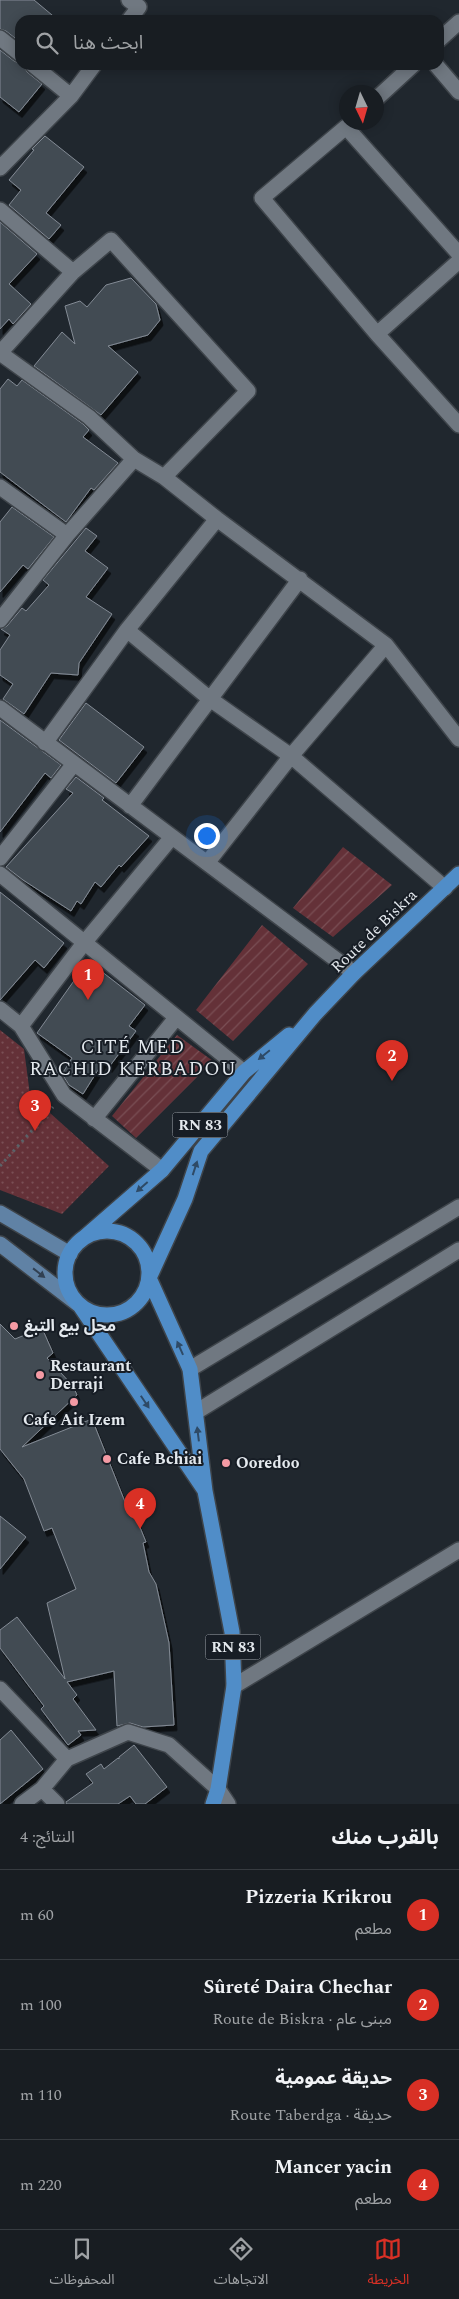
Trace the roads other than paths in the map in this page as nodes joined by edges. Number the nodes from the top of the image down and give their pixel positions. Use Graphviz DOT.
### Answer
graph roads {
  1 [pos="130,0"];
  2 [pos="133,15"];
  3 [pos="459,22"];
  4 [pos="444,36"];
  5 [pos="0,38"];
  6 [pos="15,50"];
  7 [pos="39,70"];
  8 [pos="90,70"];
  9 [pos="408,70"];
  10 [pos="440,70"];
  11 [pos="384,92"];
  12 [pos="459,92"];
  13 [pos="71,96"];
  14 [pos="342,130"];
  15 [pos="352,130"];
  16 [pos="0,168"];
  17 [pos="0,210"];
  18 [pos="459,254"];
  19 [pos="459,261"];
  20 [pos="73,272"];
  21 [pos="377,334"];
  22 [pos="0,353"];
  23 [pos="459,425"];
  24 [pos="134,458"];
  25 [pos="164,477"];
  26 [pos="0,487"];
  27 [pos="217,519"];
  28 [pos="66,535"];
  29 [pos="300,579"];
  30 [pos="2,611"];
  31 [pos="127,630"];
  32 [pos="386,644"];
  33 [pos="210,699"];
  34 [pos="0,708"];
  35 [pos="459,739"];
  36 [pos="45,743"];
  37 [pos="291,756"];
  38 [pos="73,765"];
  39 [pos="130,806"];
  40 [pos="172,837"];
  41 [pos="0,858"];
  42 [pos="207,863"];
  43 [pos="0,874"];
  44 [pos="459,874"];
  45 [pos="445,888"];
  46 [pos="84,943"];
  47 [pos="354,973"];
  48 [pos="0,1010"];
  49 [pos="316,1014"];
  50 [pos="176,1018"];
  51 [pos="21,1026"];
  52 [pos="244,1072"];
  53 [pos="94,1119"];
  54 [pos="162,1170"];
  55 [pos="459,1207"];
  56 [pos="0,1213"];
  57 [pos="85,1237"];
  58 [pos="0,1244"];
  59 [pos="459,1250"];
  60 [pos="70,1254"];
  61 [pos="149,1278"];
  62 [pos="78,1304"];
  63 [pos="190,1370"];
  64 [pos="196,1412"];
  65 [pos="205,1490"];
  66 [pos="459,1550"];
  67 [pos="234,1686"];
  68 [pos="0,1689"];
  69 [pos="67,1758"];
  70 [pos="218,1788"];
  71 [pos="42,1789"];
  72 [pos="22,1804"];
  73 [pos="57,1804"];
  74 [pos="214,1804"];
  75 [pos="228,1804"];
  1 -- 2 [label="street"];
  3 -- 4 [label="street"];
  5 -- 6 [label="street"];
  7 -- 13 [label="street"];
  8 -- 13 [label="street"];
  9 -- 11 [label="street"];
  10 -- 12 [label="street"];
  13 -- 16 [label="street"];
  14 -- 21 [label="street"];
  15 -- 18 [label="street"];
  17 -- 20 [label="street"];
  19 -- 21 [label="street"];
  20 -- 22 [label="street"];
  20 -- 25 [label="street"];
  21 -- 23 [label="street"];
  22 -- 24 [label="street"];
  24 -- 25 [label="street"];
  24 -- 28 [label="street"];
  25 -- 27 [label="street"];
  26 -- 28 [label="street"];
  27 -- 29 [label="street"];
  27 -- 31 [label="street"];
  28 -- 30 [label="street"];
  29 -- 32 [label="street"];
  29 -- 33 [label="street"];
  31 -- 33 [label="street"];
  31 -- 36 [label="street"];
  32 -- 35 [label="street"];
  32 -- 37 [label="street"];
  33 -- 37 [label="street"];
  33 -- 39 [label="street"];
  34 -- 36 [label="street"];
  36 -- 38 [label="street"];
  37 -- 42 [label="street"];
  37 -- 45 [label="street"];
  38 -- 39 [label="street"];
  38 -- 41 [label="street"];
  39 -- 40 [label="street"];
  40 -- 42 [label="street"];
  40 -- 46 [label="street"];
  42 -- 47 [label="street"];
  43 -- 46 [label="street"];
  44 -- 45 [label="main road, Route de Biskra / RN 83"];
  45 -- 47 [label="main road, Route de Biskra / RN 83"];
  46 -- 50 [label="street"];
  46 -- 51 [label="street"];
  47 -- 49 [label="main road, Route de Biskra / RN 83"];
  48 -- 51 [label="street"];
  49 -- 52 [label="main road, RN 83, one-way"];
  61 -- 49 [label="main road, RN 83, one-way"];
  50 -- 52 [label="street"];
  50 -- 53 [label="street"];
  51 -- 53 [label="street"];
  52 -- 54 [label="main road, RN 83"];
  53 -- 54 [label="street"];
  54 -- 57 [label="main road, RN 83, one-way"];
  55 -- 63 [label="street"];
  56 -- 60 [label="main road"];
  57 -- 60 [label="main road"];
  57 -- 61 [label="main road"];
  58 -- 62 [label="main road, one-way"];
  59 -- 64 [label="street"];
  60 -- 62 [label="main road"];
  61 -- 62 [label="main road"];
  63 -- 61 [label="main road, RN 83, one-way"];
  62 -- 65 [label="main road, RN 83, one-way"];
  63 -- 64 [label="main road, RN 83"];
  65 -- 64 [label="main road, RN 83, one-way"];
  65 -- 67 [label="main road, RN 83"];
  66 -- 67 [label="street"];
  67 -- 70 [label="main road, RN 83"];
  68 -- 69 [label="street"];
  69 -- 70 [label="street"];
  69 -- 71 [label="street"];
  70 -- 74 [label="main road, RN 83"];
  70 -- 75 [label="street"];
  71 -- 72 [label="street"];
  71 -- 73 [label="street"];
}
